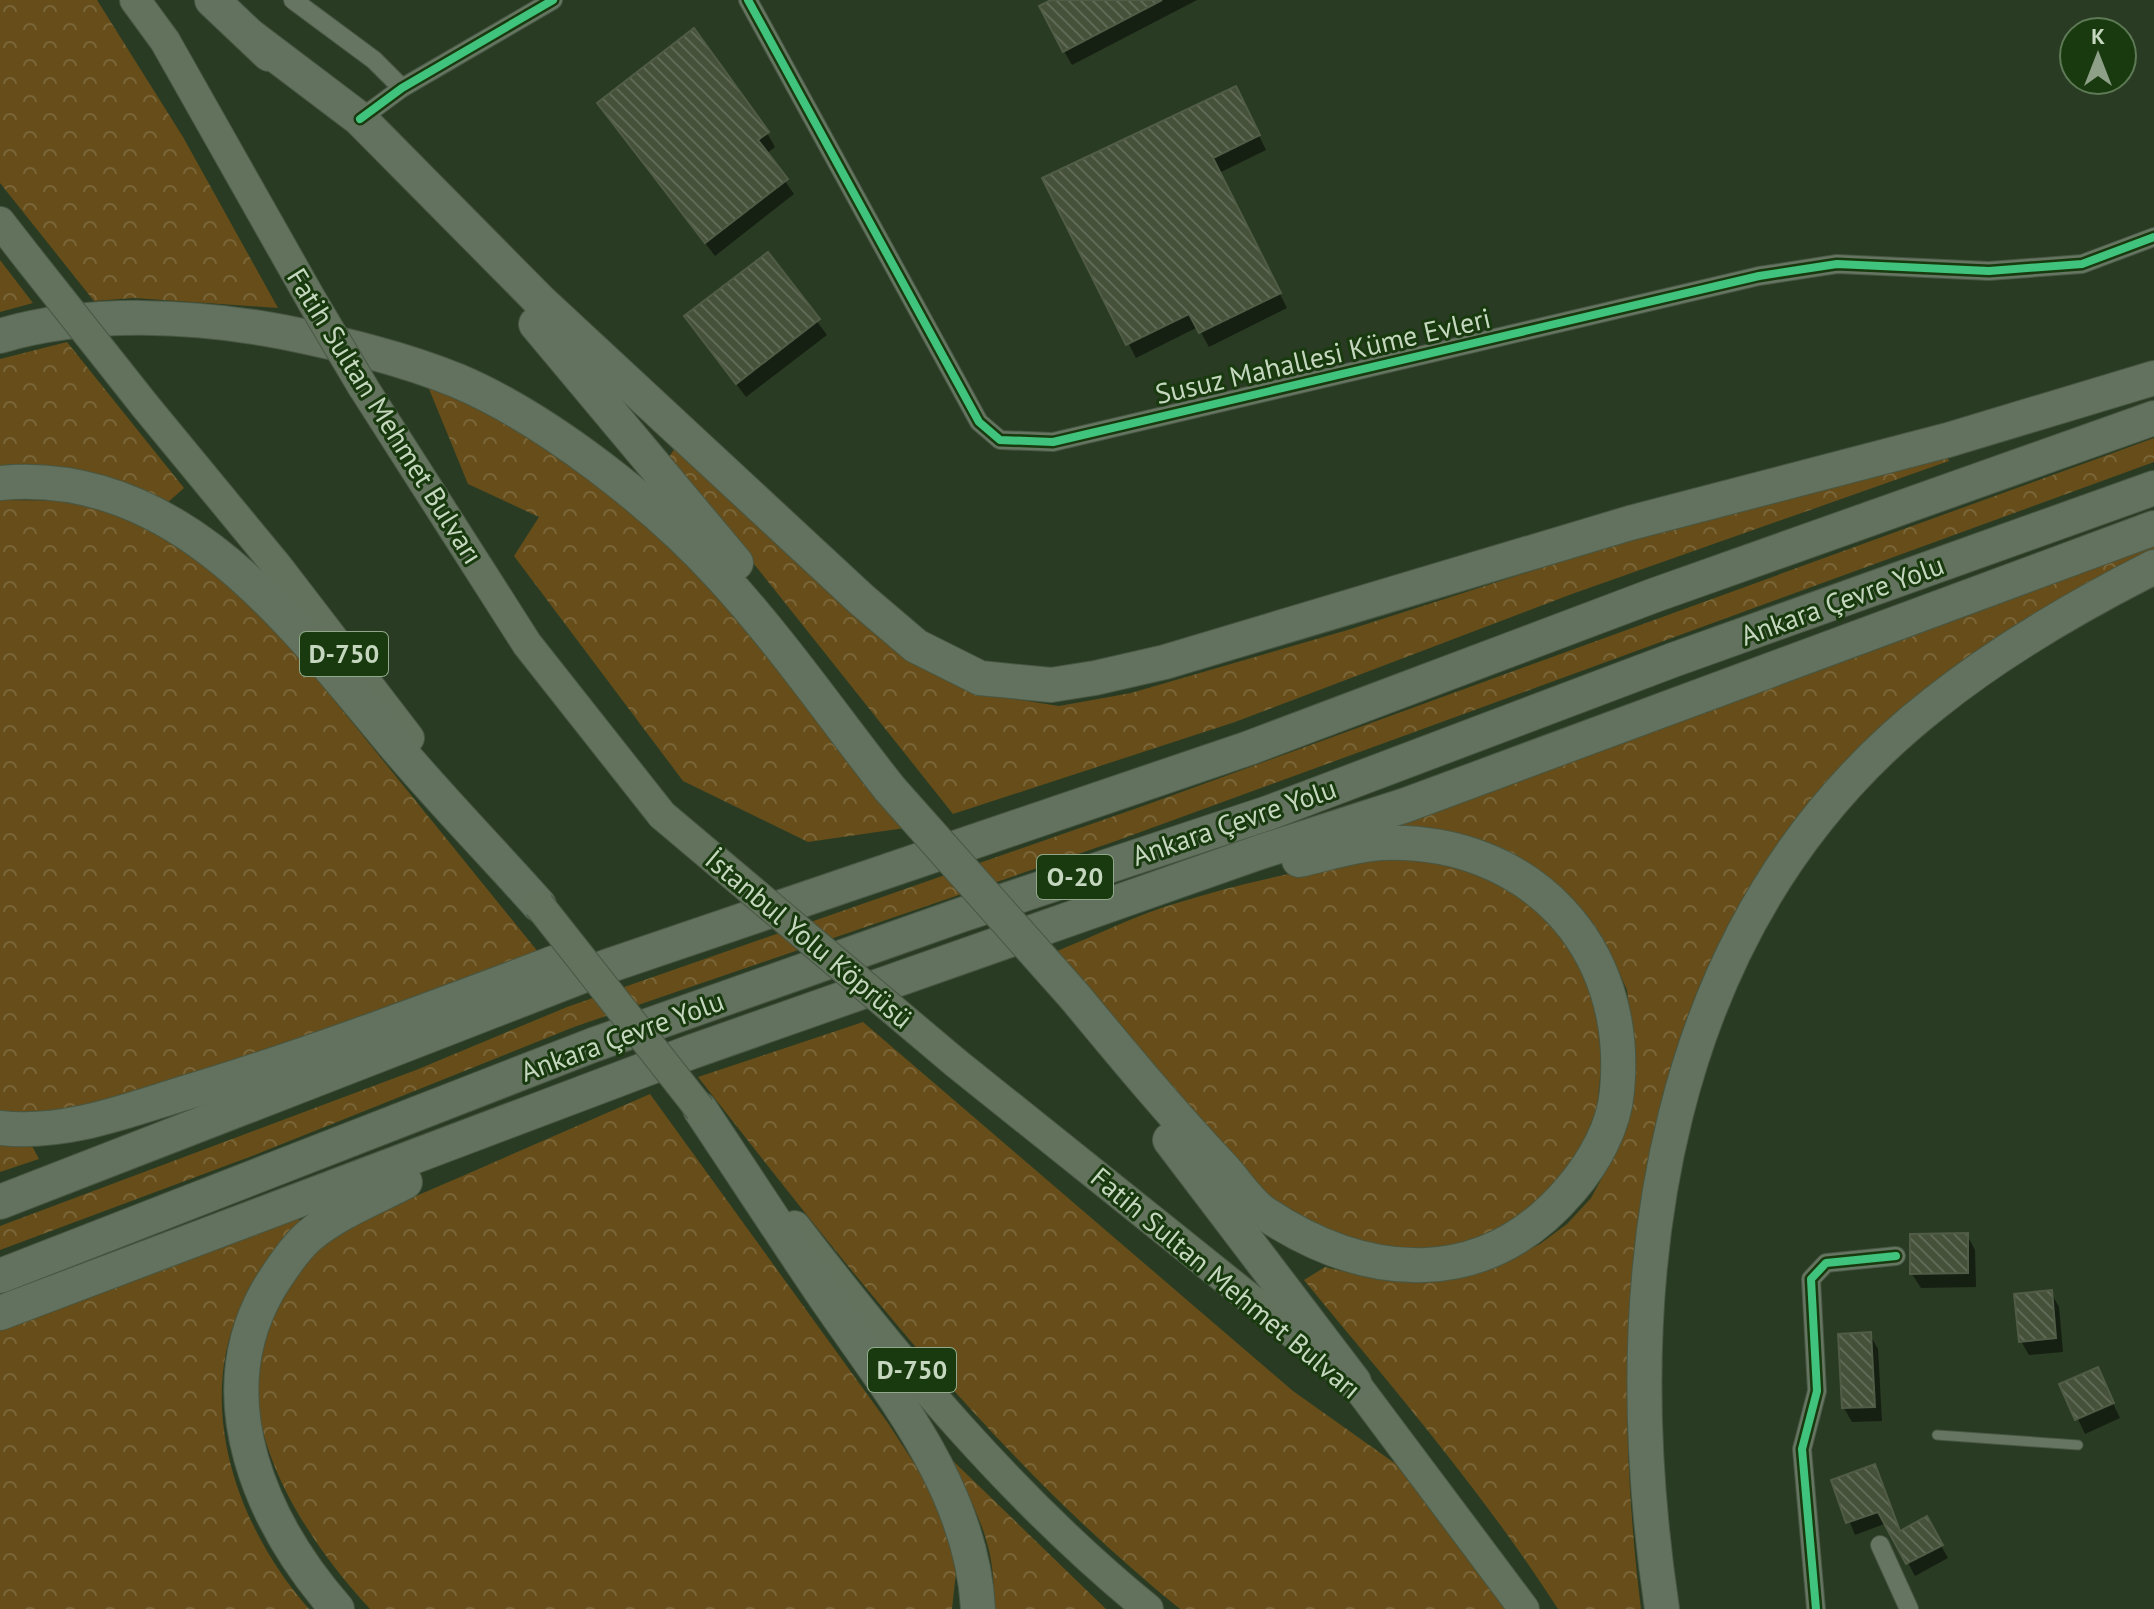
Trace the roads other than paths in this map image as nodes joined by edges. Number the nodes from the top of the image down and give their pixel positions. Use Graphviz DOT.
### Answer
graph roads {
  1 [pos="135,0"];
  2 [pos="212,0"];
  3 [pos="293,0"];
  4 [pos="553,0"];
  5 [pos="748,0"];
  6 [pos="253,38"];
  7 [pos="402,88"];
  8 [pos="360,119"];
  9 [pos="0,222"];
  10 [pos="2154,237"];
  11 [pos="0,336"];
  12 [pos="2154,378"];
  13 [pos="2154,418"];
  14 [pos="0,483"];
  15 [pos="2154,488"];
  16 [pos="2154,528"];
  17 [pos="2154,567"];
  18 [pos="896,784"];
  19 [pos="662,815"];
  20 [pos="795,902"];
  21 [pos="539,905"];
  22 [pos="900,979"];
  23 [pos="1069,1001"];
  24 [pos="691,1052"];
  25 [pos="956,1063"];
  26 [pos="700,1109"];
  27 [pos="0,1128"];
  28 [pos="0,1202"];
  29 [pos="1896,1256"];
  30 [pos="0,1276"];
  31 [pos="0,1313"];
  32 [pos="1354,1382"];
  33 [pos="1937,1435"];
  34 [pos="2078,1445"];
  35 [pos="1880,1545"];
  36 [pos="337,1609"];
  37 [pos="978,1609"];
  38 [pos="1148,1609"];
  39 [pos="1524,1609"];
  40 [pos="1662,1609"];
  41 [pos="1816,1609"];
  42 [pos="1909,1609"];
  1 -- 19 [label="highway, Fatih Sultan Mehmet Bulvarı, bridge"];
  2 -- 6 [label="highway"];
  3 -- 7 [label="street"];
  4 -- 7 [label="street"];
  5 -- 10 [label="street, Susuz Mahallesi Küme Evleri"];
  6 -- 8 [label="highway"];
  6 -- 18 [label="highway"];
  7 -- 8 [label="street"];
  8 -- 12 [label="highway"];
  9 -- 21 [label="highway, D-750, bridge"];
  11 -- 18 [label="highway"];
  13 -- 20 [label="highway, O-20"];
  14 -- 21 [label="highway"];
  15 -- 30 [label="highway, Ankara Çevre Yolu / O-20"];
  16 -- 22 [label="highway"];
  17 -- 40 [label="highway"];
  18 -- 23 [label="highway, bridge"];
  19 -- 25 [label="highway, İstanbul Yolu Köprüsü, bridge"];
  20 -- 27 [label="highway"];
  20 -- 28 [label="highway, O-20"];
  21 -- 26 [label="highway, D-750, bridge"];
  22 -- 23 [label="highway"];
  22 -- 24 [label="highway"];
  23 -- 32 [label="highway"];
  24 -- 31 [label="highway"];
  24 -- 36 [label="highway"];
  25 -- 32 [label="highway, Fatih Sultan Mehmet Bulvarı"];
  26 -- 37 [label="highway"];
  26 -- 38 [label="highway, D-750"];
  29 -- 41 [label="street"];
  32 -- 39 [label="highway, Fatih Sultan Mehmet Bulvarı"];
  33 -- 34 [label="lane"];
  35 -- 42 [label="street"];
}
